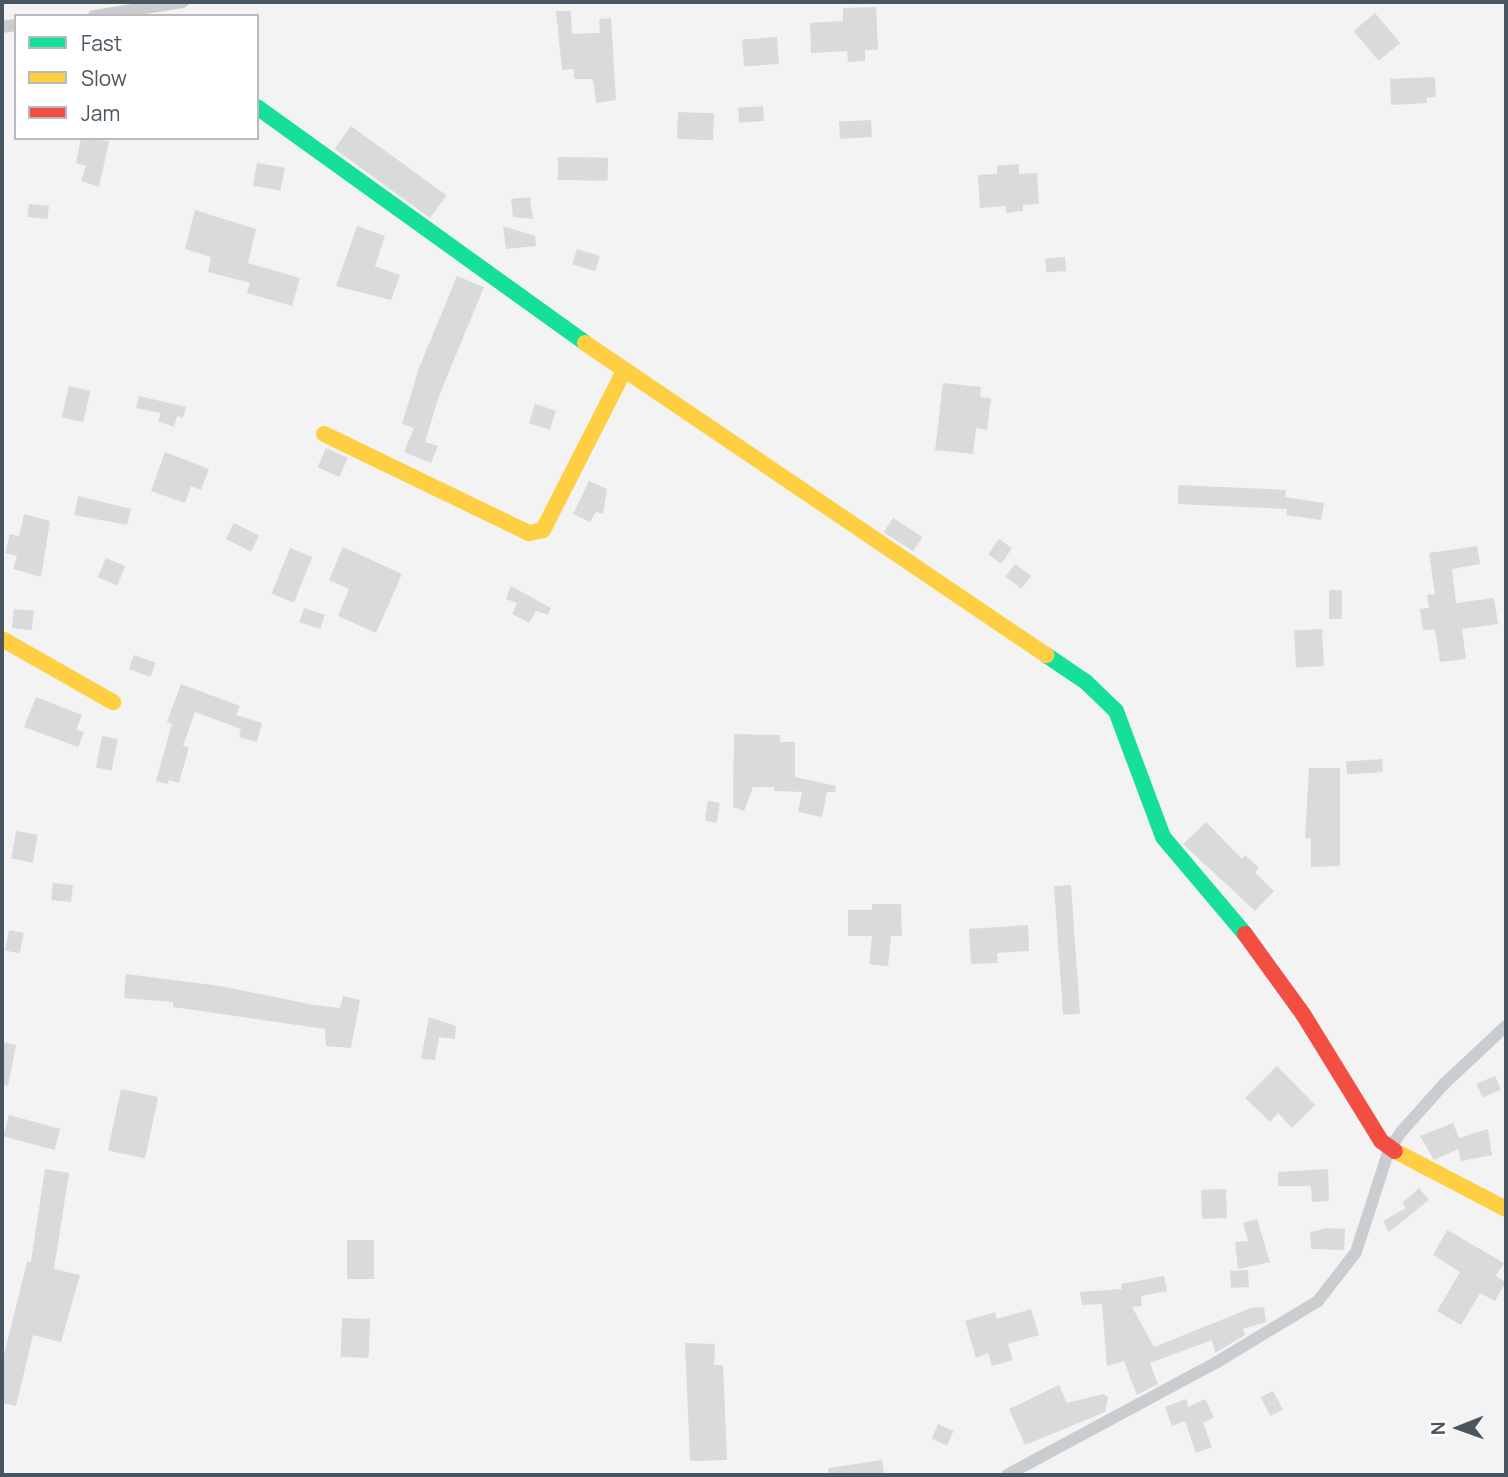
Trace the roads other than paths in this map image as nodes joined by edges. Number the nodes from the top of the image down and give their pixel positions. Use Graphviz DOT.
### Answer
graph roads {
  1 [pos="183,2"];
  2 [pos="128,14"];
  3 [pos="259,108"];
  4 [pos="624,371"];
  5 [pos="324,434"];
  6 [pos="2,639"];
  7 [pos="113,702"];
  8 [pos="1506,1026"];
  9 [pos="1390,1150"];
  10 [pos="1506,1209"];
  11 [pos="1007,1475"];
  1 -- 2 [label="street"];
  3 -- 4 [label="street"];
  4 -- 5 [label="street"];
  4 -- 9 [label="street"];
  6 -- 7 [label="street"];
  8 -- 9 [label="street"];
  9 -- 10 [label="street"];
  9 -- 11 [label="street"];
}
